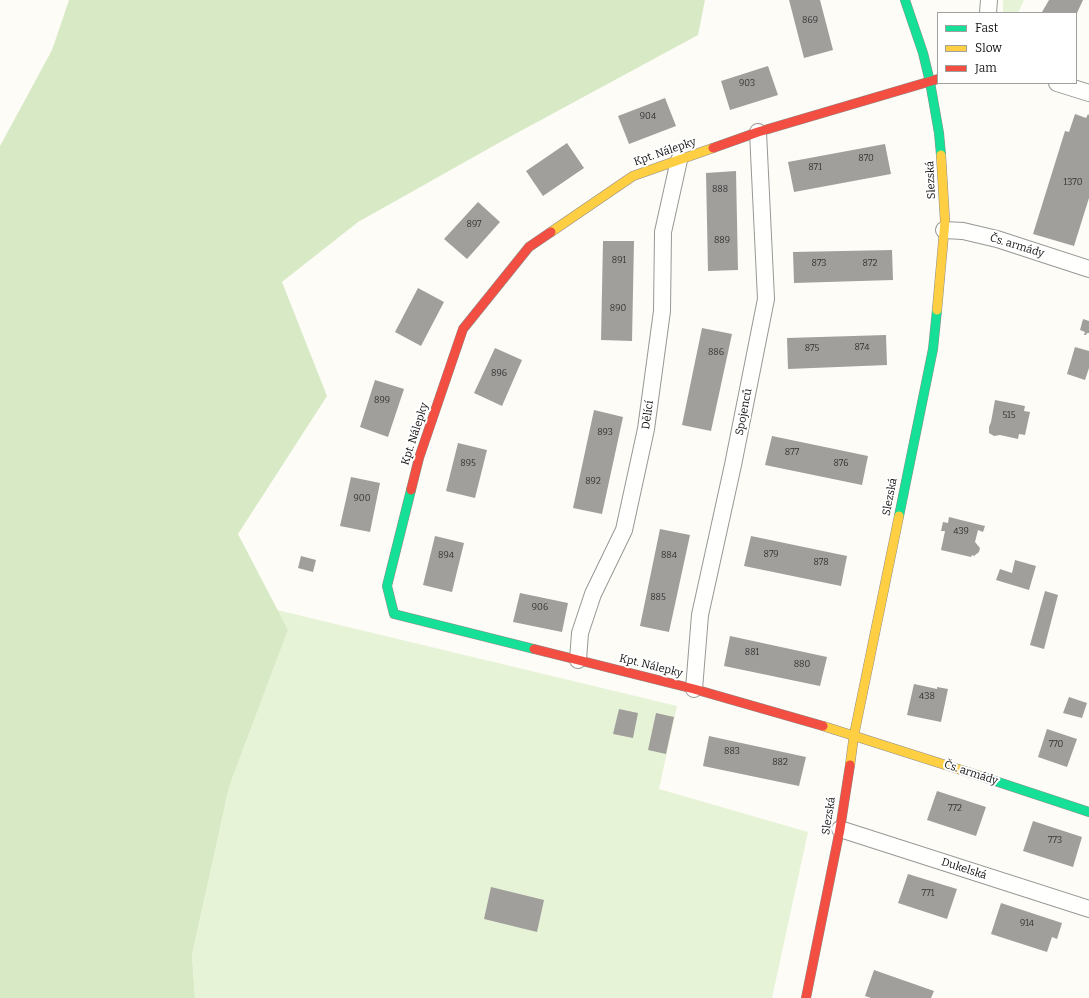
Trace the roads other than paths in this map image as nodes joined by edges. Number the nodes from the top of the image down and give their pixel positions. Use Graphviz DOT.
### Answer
graph roads {
  1 [pos="905,0"];
  2 [pos="989,0"];
  3 [pos="988,12"];
  4 [pos="934,81"];
  5 [pos="1060,84"];
  6 [pos="1089,93"];
  7 [pos="758,132"];
  8 [pos="679,160"];
  9 [pos="944,230"];
  10 [pos="1089,269"];
  11 [pos="578,660"];
  12 [pos="694,689"];
  13 [pos="854,735"];
  14 [pos="1089,812"];
  15 [pos="840,829"];
  16 [pos="1089,909"];
  17 [pos="806,998"];
  1 -- 4 [label="street, Slezská"];
  2 -- 3 [label="street"];
  4 -- 7 [label="street, Kpt. Nálepky"];
  4 -- 9 [label="street, Slezská"];
  5 -- 6 [label="street"];
  7 -- 8 [label="street, Kpt. Nálepky"];
  7 -- 12 [label="street, Spojenců"];
  8 -- 11 [label="street, Dělící"];
  8 -- 11 [label="street, Kpt. Nálepky"];
  9 -- 10 [label="street, Čs. armády"];
  9 -- 13 [label="street, Slezská"];
  11 -- 12 [label="street, Kpt. Nálepky"];
  12 -- 13 [label="street, Kpt. Nálepky"];
  13 -- 14 [label="street, Čs. armády"];
  13 -- 15 [label="street, Slezská"];
  15 -- 16 [label="street, Dukelská"];
  15 -- 17 [label="street, Slezská"];
}
